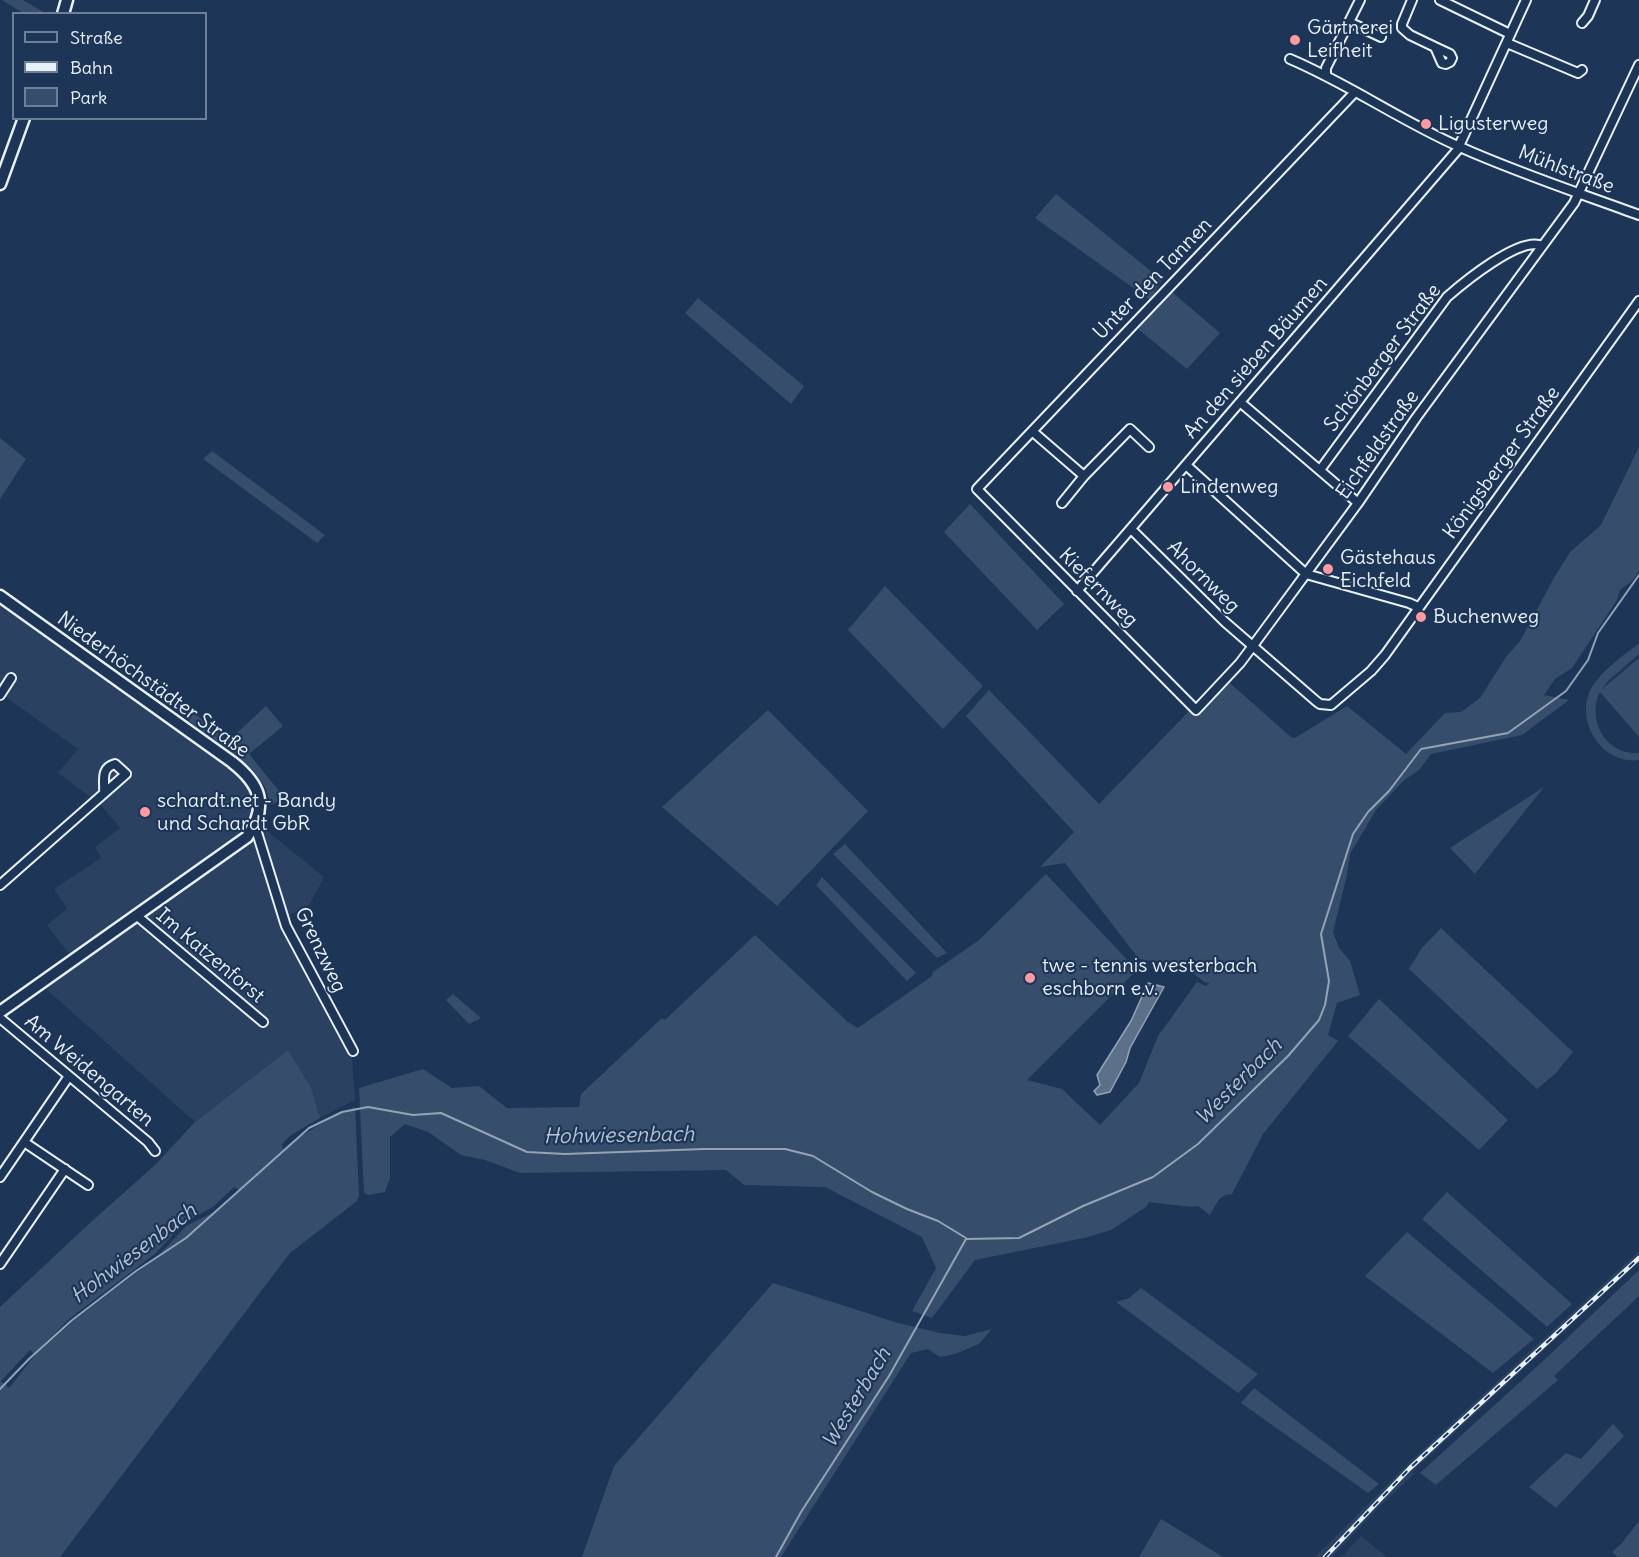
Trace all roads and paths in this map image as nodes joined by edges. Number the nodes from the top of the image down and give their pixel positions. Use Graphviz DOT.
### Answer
graph roads {
  1 [pos="1360,0"];
  2 [pos="1412,0"];
  3 [pos="1440,0"];
  4 [pos="1526,0"];
  5 [pos="1595,0"];
  6 [pos="1349,22"];
  7 [pos="1582,23"];
  8 [pos="1510,34"];
  9 [pos="1381,37"];
  10 [pos="1507,43"];
  11 [pos="1435,47"];
  12 [pos="1290,58"];
  13 [pos="1639,65"];
  14 [pos="1582,70"];
  15 [pos="1326,74"];
  16 [pos="1355,92"];
  17 [pos="23,120"];
  18 [pos="1459,147"];
  19 [pos="0,184"];
  20 [pos="1580,193"];
  21 [pos="1639,215"];
  22 [pos="1542,246"];
  23 [pos="1638,305"];
  24 [pos="1240,402"];
  25 [pos="1032,431"];
  26 [pos="1149,447"];
  27 [pos="1186,465"];
  28 [pos="1320,470"];
  29 [pos="1084,476"];
  30 [pos="977,489"];
  31 [pos="1062,503"];
  32 [pos="1358,503"];
  33 [pos="1131,529"];
  34 [pos="1306,574"];
  35 [pos="1077,591"];
  36 [pos="0,596"];
  37 [pos="1418,607"];
  38 [pos="1252,647"];
  39 [pos="11,678"];
  40 [pos="0,695"];
  41 [pos="1343,697"];
  42 [pos="1196,710"];
  43 [pos="104,793"];
  44 [pos="255,825"];
  45 [pos="0,885"];
  46 [pos="136,915"];
  47 [pos="0,1012"];
  48 [pos="0,1018"];
  49 [pos="263,1022"];
  50 [pos="353,1051"];
  51 [pos="69,1076"];
  52 [pos="24,1142"];
  53 [pos="155,1151"];
  54 [pos="65,1169"];
  55 [pos="0,1177"];
  56 [pos="88,1185"];
  57 [pos="0,1264"];
  1 -- 6 [label="street"];
  2 -- 11 [label="street"];
  3 -- 8 [label="street"];
  4 -- 8 [label="street"];
  5 -- 7 [label="street"];
  6 -- 9 [label="street"];
  6 -- 15 [label="street"];
  8 -- 10 [label="street"];
  10 -- 14 [label="street"];
  10 -- 18 [label="street"];
  12 -- 15 [label="street, Mühlstraße"];
  13 -- 20 [label="street, Eichfeldstraße"];
  15 -- 16 [label="street, Mühlstraße"];
  16 -- 18 [label="street, Mühlstraße"];
  16 -- 25 [label="street, Unter den Tannen"];
  17 -- 19 [label="street"];
  18 -- 20 [label="street, Mühlstraße"];
  18 -- 24 [label="street, An den sieben Bäumen"];
  20 -- 21 [label="street, Mühlstraße"];
  20 -- 22 [label="street, Eichfeldstraße"];
  22 -- 28 [label="street, Schönberger Straße"];
  22 -- 32 [label="street, Eichfeldstraße"];
  23 -- 37 [label="street, Königsberger Straße"];
  24 -- 27 [label="street, An den sieben Bäumen"];
  24 -- 28 [label="street"];
  25 -- 29 [label="street"];
  25 -- 30 [label="street, Unter den Tannen"];
  26 -- 29 [label="street"];
  27 -- 33 [label="street, An den sieben Bäumen"];
  27 -- 34 [label="street"];
  28 -- 32 [label="street"];
  29 -- 31 [label="street"];
  30 -- 35 [label="street, Kiefernweg"];
  32 -- 34 [label="street, Eichfeldstraße"];
  33 -- 35 [label="street, An den sieben Bäumen"];
  33 -- 38 [label="street, Ahornweg"];
  34 -- 37 [label="street"];
  34 -- 38 [label="street, Eichfeldstraße"];
  35 -- 42 [label="street, Kiefernweg"];
  36 -- 44 [label="street, Niederhöchstädter Straße"];
  37 -- 41 [label="street, Königsberger Straße"];
  38 -- 41 [label="street, Ahornweg"];
  38 -- 42 [label="street, Eichfeldstraße"];
  39 -- 40 [label="street"];
  43 -- 45 [label="street"];
  44 -- 46 [label="street"];
  44 -- 50 [label="street, Grenzweg"];
  46 -- 47 [label="street"];
  46 -- 49 [label="street, Im Katzenforst"];
  48 -- 51 [label="street, Am Weidengarten"];
  51 -- 52 [label="street"];
  51 -- 53 [label="street, Am Weidengarten"];
  52 -- 54 [label="street"];
  52 -- 55 [label="street"];
  54 -- 56 [label="street"];
  54 -- 57 [label="street"];
}
